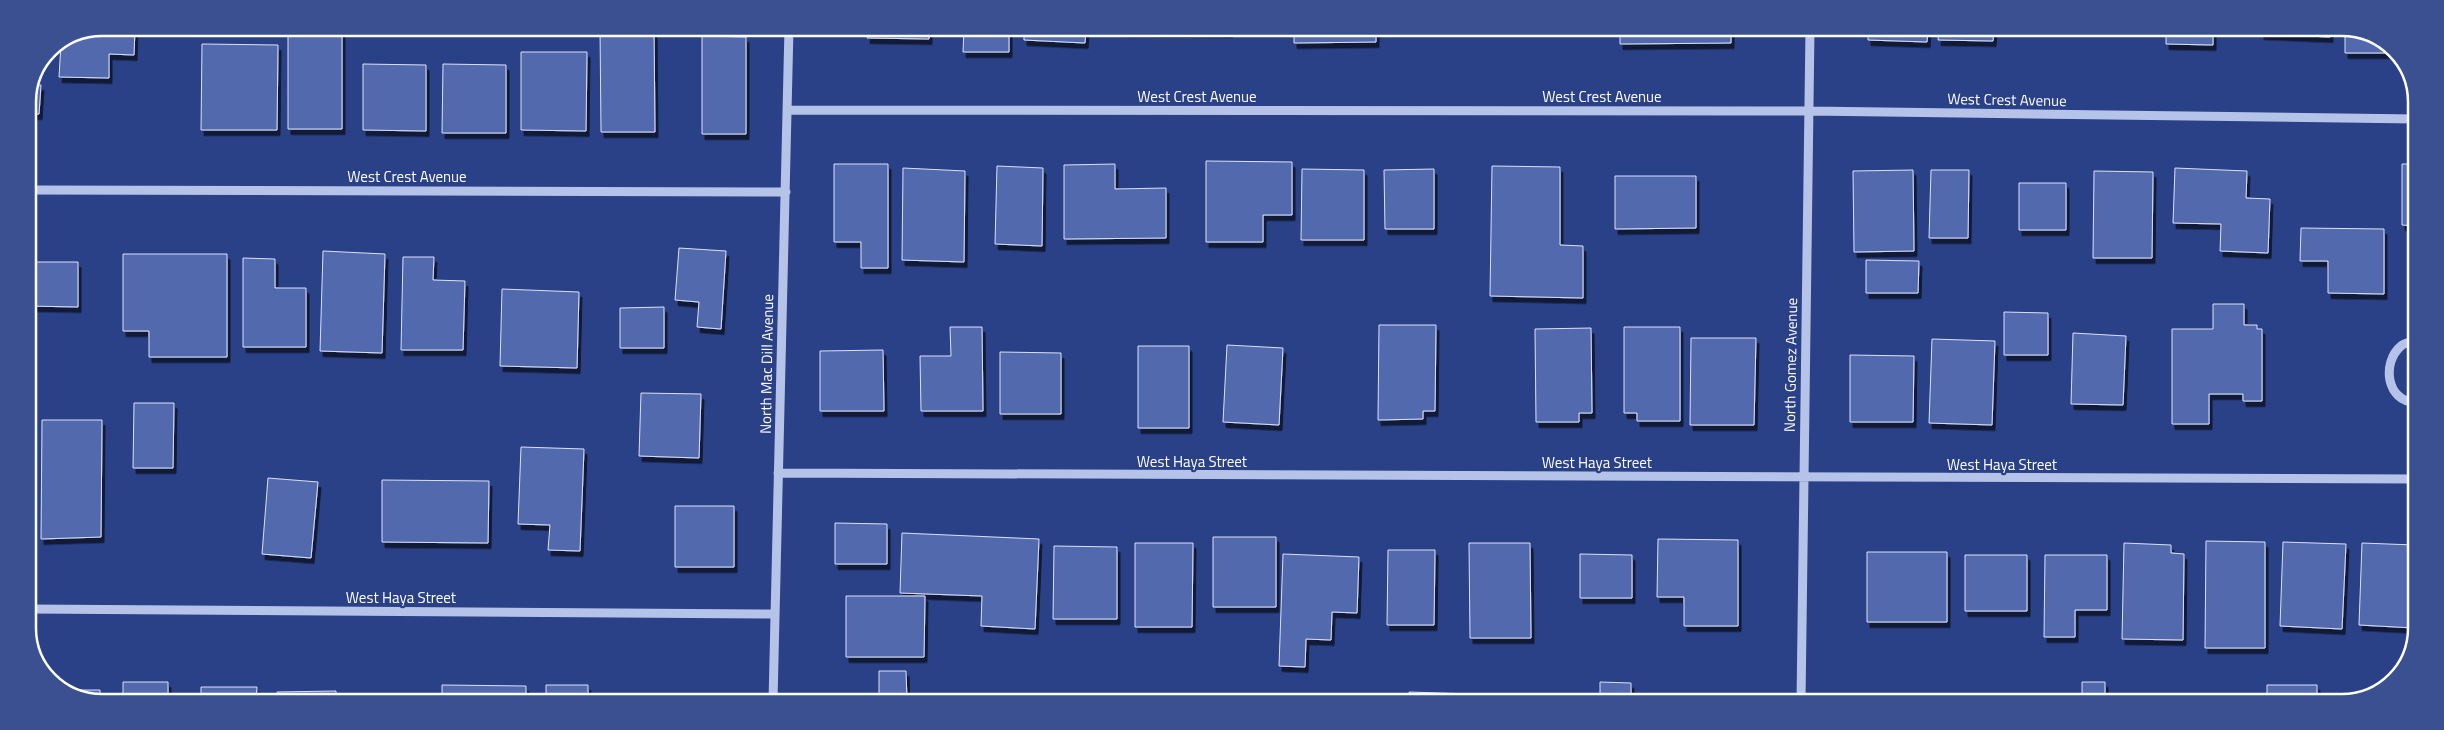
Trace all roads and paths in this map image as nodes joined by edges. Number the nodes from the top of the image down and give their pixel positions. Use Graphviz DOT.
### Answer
graph roads {
  1 [pos="790,36"];
  2 [pos="1810,36"];
  3 [pos="788,110"];
  4 [pos="1809,111"];
  5 [pos="2408,119"];
  6 [pos="36,190"];
  7 [pos="786,192"];
  8 [pos="2408,343"];
  9 [pos="2408,402"];
  10 [pos="778,474"];
  11 [pos="1803,478"];
  12 [pos="2408,479"];
  13 [pos="36,609"];
  14 [pos="775,614"];
  15 [pos="773,694"];
  16 [pos="1801,694"];
  1 -- 3 [label="street, North Mac Dill Avenue"];
  2 -- 4 [label="street, North Gomez Avenue"];
  3 -- 4 [label="street, West Crest Avenue"];
  3 -- 7 [label="street, North Mac Dill Avenue"];
  4 -- 5 [label="street, West Crest Avenue"];
  4 -- 11 [label="street, North Gomez Avenue"];
  6 -- 7 [label="street, West Crest Avenue"];
  7 -- 10 [label="street, North Mac Dill Avenue"];
  8 -- 9 [label="street"];
  10 -- 11 [label="street, West Haya Street"];
  10 -- 14 [label="street, North Mac Dill Avenue"];
  11 -- 12 [label="street, West Haya Street"];
  11 -- 16 [label="street, North Gomez Avenue"];
  13 -- 14 [label="street, West Haya Street"];
  14 -- 15 [label="street, North Mac Dill Avenue"];
}
